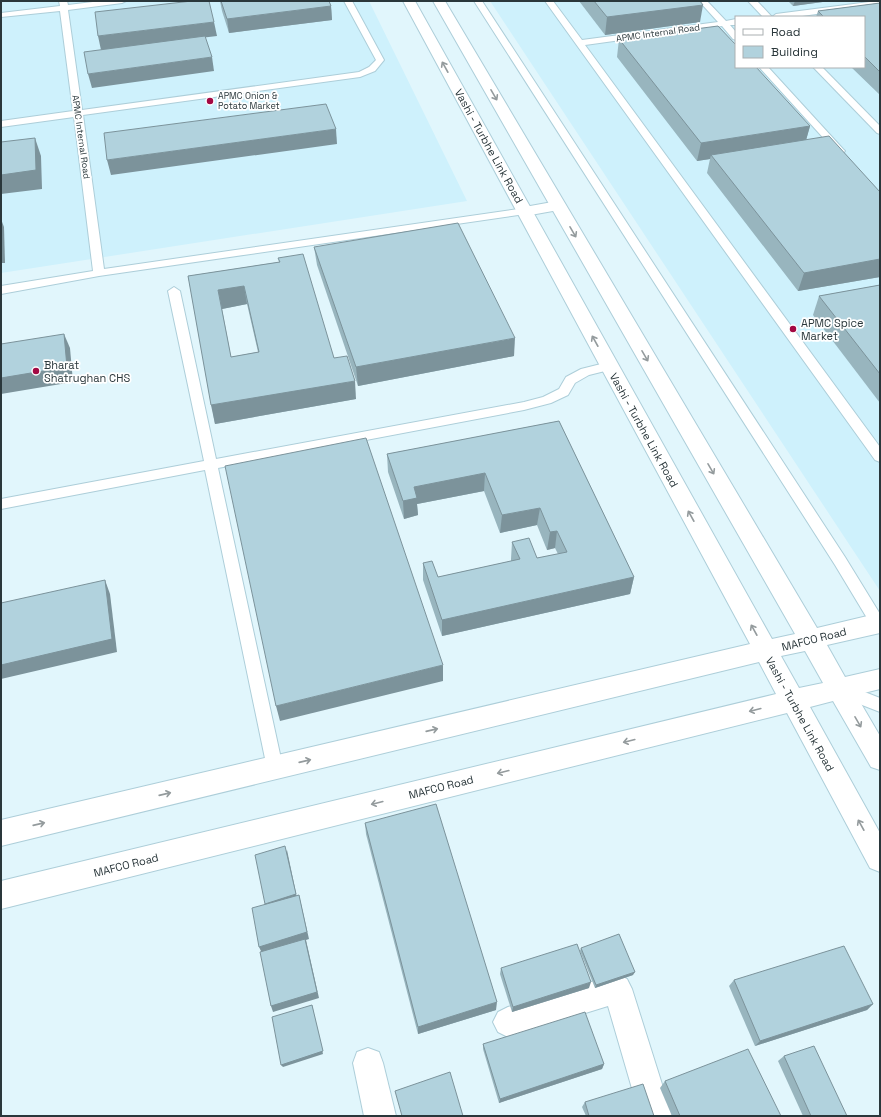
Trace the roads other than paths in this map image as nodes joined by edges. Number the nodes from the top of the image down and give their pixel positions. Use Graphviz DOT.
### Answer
graph roads {
  1 [pos="122,1"];
  2 [pos="348,1"];
  3 [pos="409,1"];
  4 [pos="439,1"];
  5 [pos="478,1"];
  6 [pos="549,1"];
  7 [pos="703,1"];
  8 [pos="752,1"];
  9 [pos="880,3"];
  10 [pos="63,4"];
  11 [pos="1,15"];
  12 [pos="767,16"];
  13 [pos="783,16"];
  14 [pos="735,22"];
  15 [pos="724,24"];
  16 [pos="735,37"];
  17 [pos="581,43"];
  18 [pos="764,68"];
  19 [pos="818,68"];
  20 [pos="77,113"];
  21 [pos="1,124"];
  22 [pos="880,131"];
  23 [pos="848,160"];
  24 [pos="558,206"];
  25 [pos="524,211"];
  26 [pos="99,273"];
  27 [pos="1,290"];
  28 [pos="174,291"];
  29 [pos="609,366"];
  30 [pos="880,457"];
  31 [pos="210,465"];
  32 [pos="1,504"];
  33 [pos="879,624"];
  34 [pos="810,640"];
  35 [pos="766,651"];
  36 [pos="880,679"];
  37 [pos="839,689"];
  38 [pos="793,701"];
  39 [pos="880,705"];
  40 [pos="880,760"];
  41 [pos="275,768"];
  42 [pos="1,833"];
  43 [pos="880,859"];
  44 [pos="1,895"];
  45 [pos="508,1022"];
  46 [pos="368,1063"];
  47 [pos="380,1116"];
  48 [pos="656,1116"];
  1 -- 10 [label="lane"];
  2 -- 20 [label="lane"];
  25 -- 3 [label="main road, Vashi - Turbhe Link Road, one-way"];
  4 -- 24 [label="main road, one-way"];
  5 -- 33 [label="lane"];
  6 -- 17 [label="lane"];
  7 -- 15 [label="lane"];
  8 -- 12 [label="lane"];
  9 -- 13 [label="lane"];
  10 -- 11 [label="lane"];
  10 -- 20 [label="lane, APMC Internal Road"];
  14 -- 15 [label="lane, APMC Internal Road"];
  15 -- 16 [label="lane"];
  15 -- 17 [label="lane, APMC Internal Road"];
  17 -- 30 [label="lane"];
  18 -- 23 [label="lane"];
  19 -- 22 [label="lane"];
  20 -- 21 [label="lane"];
  20 -- 26 [label="lane, APMC Internal Road"];
  24 -- 25 [label="main road"];
  24 -- 34 [label="main road, one-way"];
  25 -- 26 [label="lane"];
  29 -- 25 [label="main road, Vashi - Turbhe Link Road, one-way"];
  26 -- 27 [label="lane"];
  28 -- 31 [label="lane"];
  29 -- 31 [label="lane"];
  35 -- 29 [label="main road, Vashi - Turbhe Link Road, one-way"];
  31 -- 32 [label="lane"];
  31 -- 41 [label="lane"];
  33 -- 34 [label="main road, MAFCO Road"];
  34 -- 35 [label="main road, MAFCO Road"];
  34 -- 37 [label="main road"];
  35 -- 38 [label="main road, Vashi - Turbhe Link Road"];
  41 -- 35 [label="main road, MAFCO Road, one-way"];
  36 -- 37 [label="main road, MAFCO Road"];
  37 -- 38 [label="main road, MAFCO Road"];
  37 -- 39 [label="lane"];
  37 -- 40 [label="main road, one-way"];
  43 -- 38 [label="main road, Vashi - Turbhe Link Road, one-way"];
  38 -- 44 [label="main road, MAFCO Road, one-way"];
  42 -- 41 [label="main road, MAFCO Road, one-way"];
  45 -- 48 [label="main road"];
  46 -- 47 [label="main road"];
}
